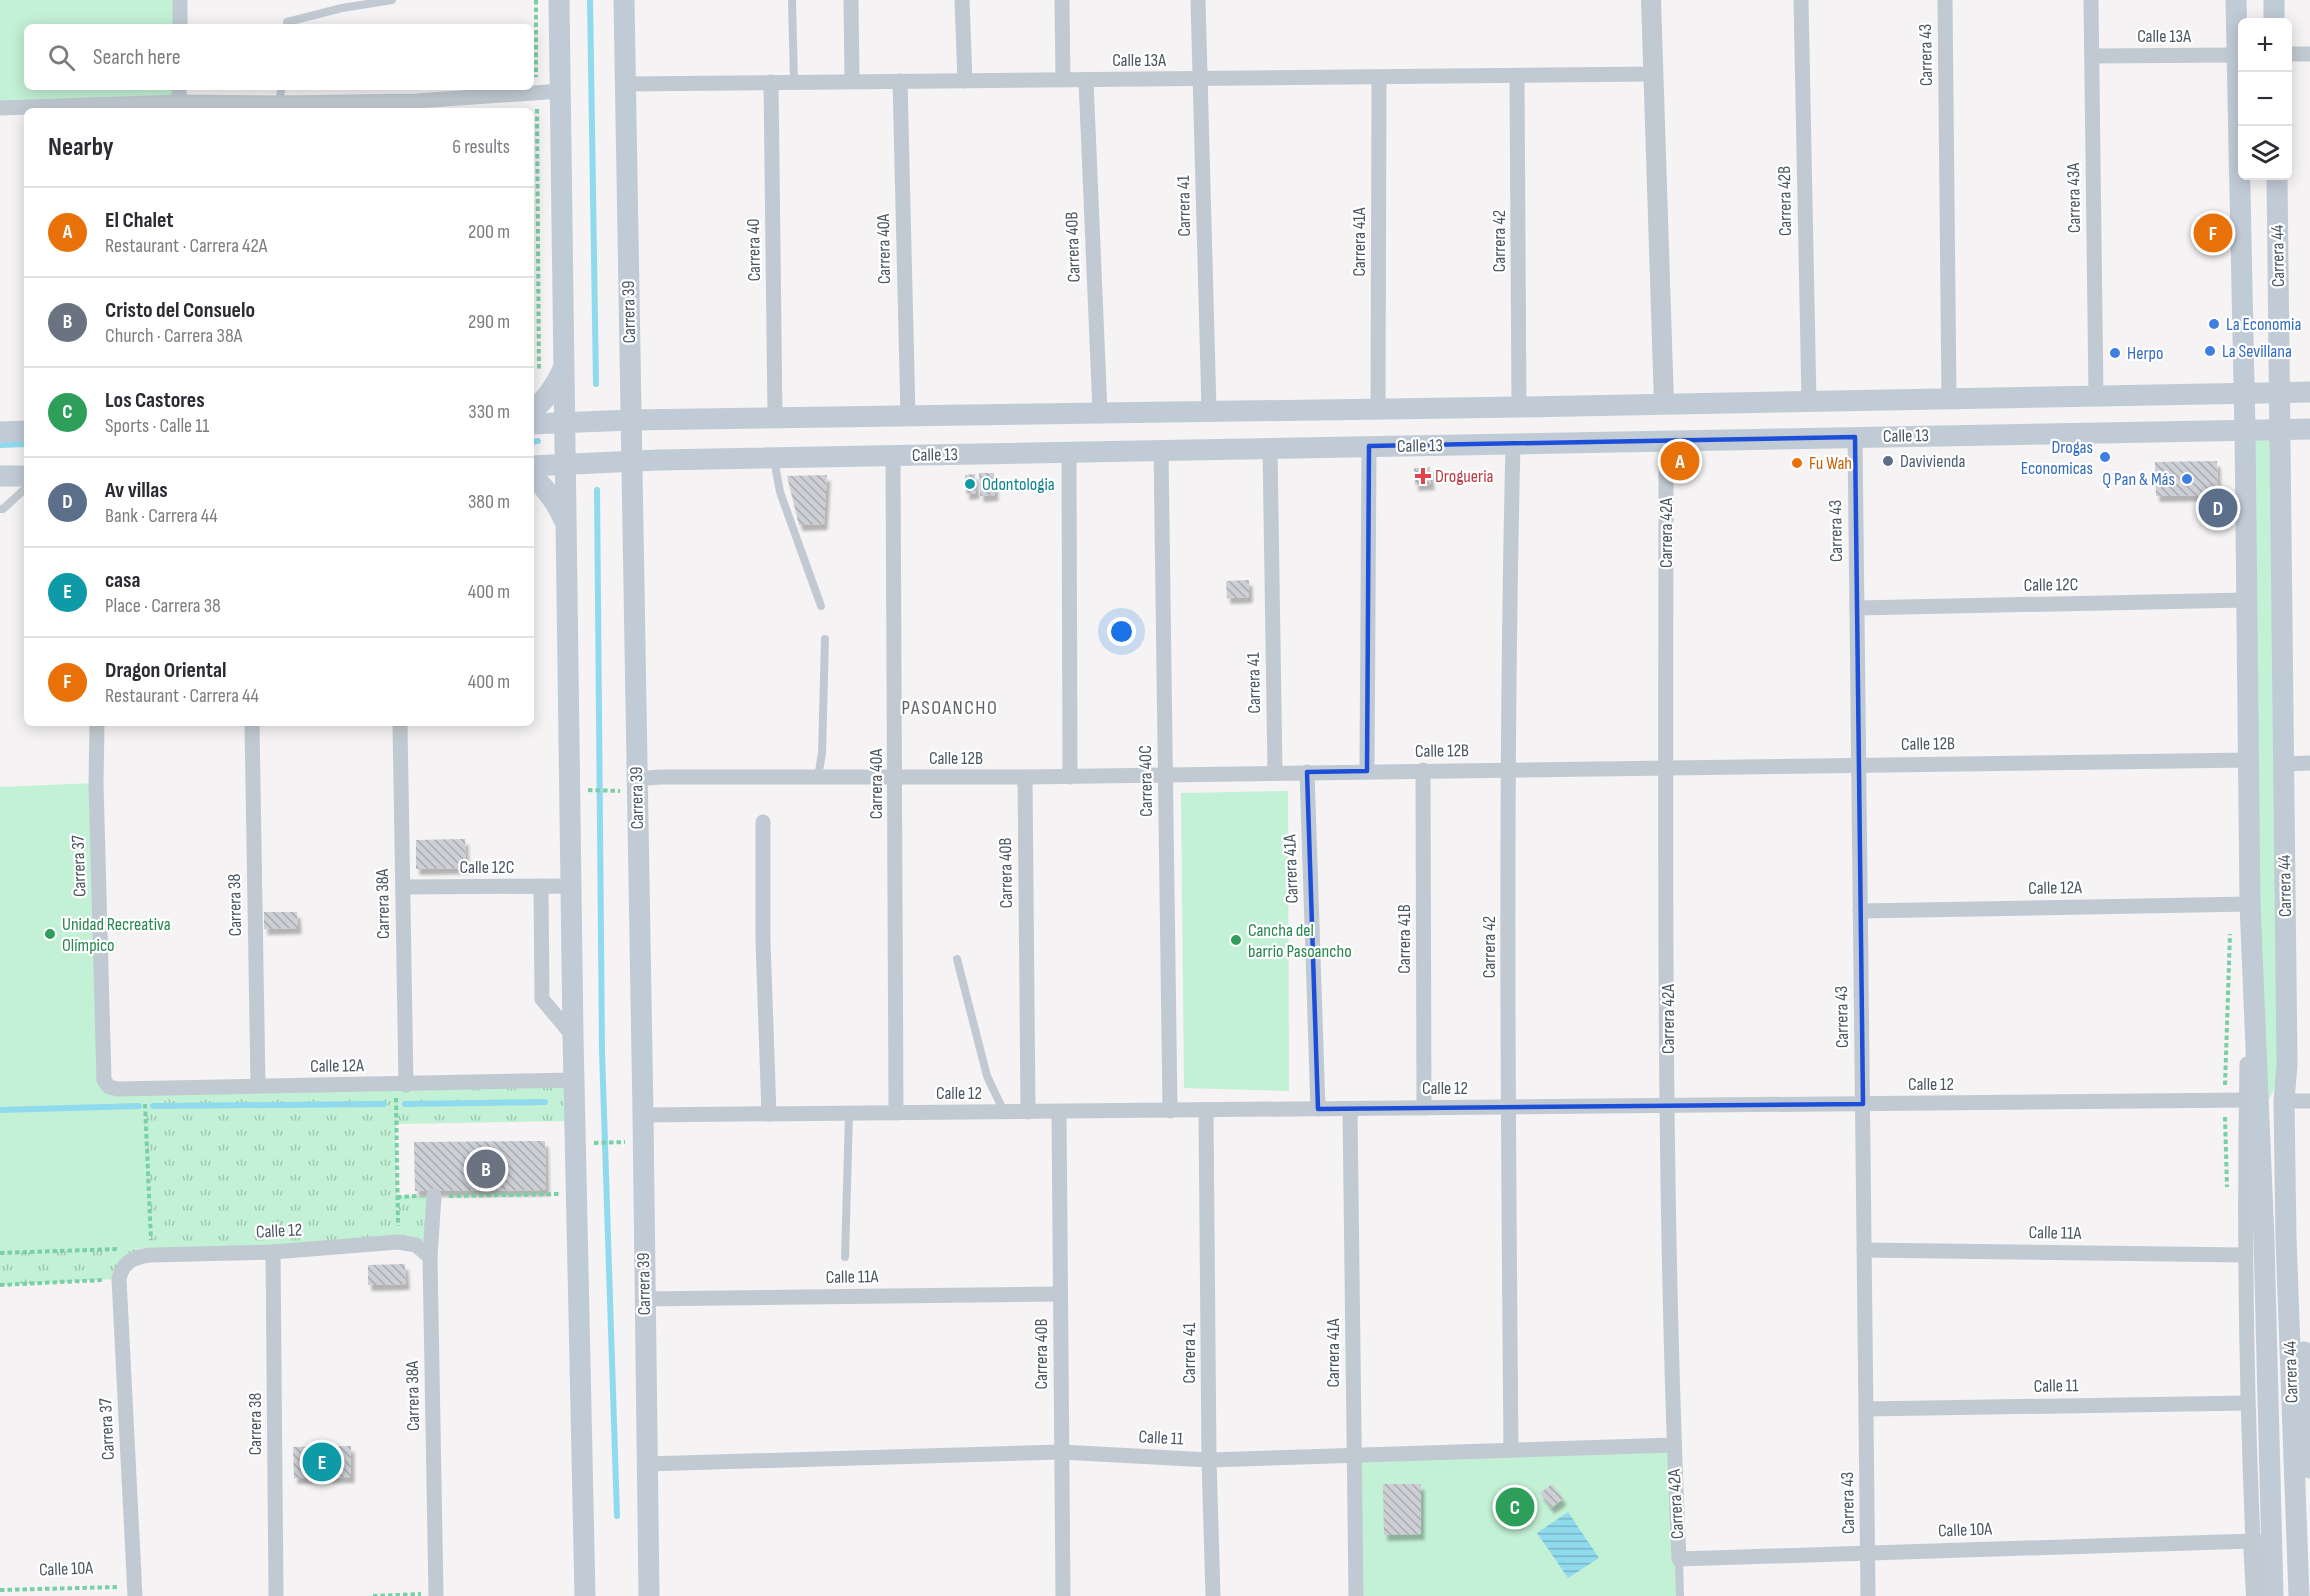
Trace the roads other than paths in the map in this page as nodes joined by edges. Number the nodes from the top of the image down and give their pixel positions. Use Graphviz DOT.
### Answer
graph roads {
  1 [pos="180,0"];
  2 [pos="392,0"];
  3 [pos="559,0"];
  4 [pos="624,0"];
  5 [pos="792,0"];
  6 [pos="851,0"];
  7 [pos="962,0"];
  8 [pos="1062,0"];
  9 [pos="1198,0"];
  10 [pos="1651,0"];
  11 [pos="1801,0"];
  12 [pos="1945,0"];
  13 [pos="2091,0"];
  14 [pos="2236,0"];
  15 [pos="2274,0"];
  16 [pos="2274,18"];
  17 [pos="180,24"];
  18 [pos="287,24"];
  19 [pos="2292,54"];
  20 [pos="2310,54"];
  21 [pos="2092,56"];
  22 [pos="2237,56"];
  23 [pos="1653,74"];
  24 [pos="1517,76"];
  25 [pos="1379,77"];
  26 [pos="1200,79"];
  27 [pos="1064,80"];
  28 [pos="1086,80"];
  29 [pos="852,81"];
  30 [pos="900,81"];
  31 [pos="965,81"];
  32 [pos="771,82"];
  33 [pos="794,82"];
  34 [pos="625,84"];
  35 [pos="281,90"];
  36 [pos="561,92"];
  37 [pos="179,100"];
  38 [pos="417,106"];
  39 [pos="280,107"];
  40 [pos="0,108"];
  41 [pos="55,108"];
  42 [pos="24,109"];
  43 [pos="2277,180"];
  44 [pos="565,363"];
  45 [pos="2310,392"];
  46 [pos="2281,393"];
  47 [pos="2244,394"];
  48 [pos="2096,396"];
  49 [pos="1949,398"];
  50 [pos="1809,401"];
  51 [pos="1664,404"];
  52 [pos="1520,407"];
  53 [pos="1378,408"];
  54 [pos="534,410"];
  55 [pos="1209,411"];
  56 [pos="1100,412"];
  57 [pos="908,416"];
  58 [pos="776,417"];
  59 [pos="625,420"];
  60 [pos="575,422"];
  61 [pos="534,424"];
  62 [pos="2280,429"];
  63 [pos="2310,429"];
  64 [pos="24,431"];
  65 [pos="2245,431"];
  66 [pos="0,432"];
  67 [pos="1854,437"];
  68 [pos="1666,441"];
  69 [pos="1513,444"];
  70 [pos="1370,446"];
  71 [pos="1270,448"];
  72 [pos="1161,450"];
  73 [pos="1069,452"];
  74 [pos="893,456"];
  75 [pos="774,458"];
  76 [pos="625,461"];
  77 [pos="573,464"];
  78 [pos="534,466"];
  79 [pos="0,476"];
  80 [pos="24,476"];
  81 [pos="534,478"];
  82 [pos="24,490"];
  83 [pos="0,509"];
  84 [pos="566,524"];
  85 [pos="2246,600"];
  86 [pos="821,606"];
  87 [pos="1857,608"];
  88 [pos="825,639"];
  89 [pos="97,726"];
  90 [pos="252,726"];
  91 [pos="400,726"];
  92 [pos="2249,760"];
  93 [pos="1858,764"];
  94 [pos="2283,764"];
  95 [pos="2310,764"];
  96 [pos="1666,767"];
  97 [pos="1509,769"];
  98 [pos="1423,770"];
  99 [pos="1367,771"];
  100 [pos="1308,772"];
  101 [pos="1275,773"];
  102 [pos="1166,774"];
  103 [pos="1025,777"];
  104 [pos="1070,777"];
  105 [pos="818,778"];
  106 [pos="895,778"];
  107 [pos="631,785"];
  108 [pos="763,822"];
  109 [pos="541,886"];
  110 [pos="572,886"];
  111 [pos="403,887"];
  112 [pos="2240,904"];
  113 [pos="1860,911"];
  114 [pos="957,959"];
  115 [pos="573,1036"];
  116 [pos="2287,1065"];
  117 [pos="104,1080"];
  118 [pos="574,1080"];
  119 [pos="401,1085"];
  120 [pos="258,1086"];
  121 [pos="2247,1100"];
  122 [pos="2300,1101"];
  123 [pos="1863,1104"];
  124 [pos="1668,1106"];
  125 [pos="1508,1107"];
  126 [pos="1424,1108"];
  127 [pos="1318,1109"];
  128 [pos="1350,1109"];
  129 [pos="1206,1110"];
  130 [pos="1170,1111"];
  131 [pos="1004,1112"];
  132 [pos="1028,1112"];
  133 [pos="1059,1112"];
  134 [pos="849,1113"];
  135 [pos="896,1113"];
  136 [pos="770,1114"];
  137 [pos="643,1115"];
  138 [pos="434,1196"];
  139 [pos="1864,1250"];
  140 [pos="273,1252"];
  141 [pos="2245,1255"];
  142 [pos="127,1256"];
  143 [pos="430,1257"];
  144 [pos="845,1257"];
  145 [pos="1060,1294"];
  146 [pos="644,1299"];
  147 [pos="2247,1403"];
  148 [pos="1866,1409"];
  149 [pos="2310,1440"];
  150 [pos="1674,1445"];
  151 [pos="1511,1450"];
  152 [pos="1061,1452"];
  153 [pos="1353,1455"];
  154 [pos="1209,1460"];
  155 [pos="646,1464"];
  156 [pos="2310,1468"];
  157 [pos="2253,1541"];
  158 [pos="1868,1552"];
  159 [pos="1679,1558"];
  160 [pos="134,1591"];
  161 [pos="436,1595"];
  162 [pos="276,1596"];
  163 [pos="585,1596"];
  164 [pos="649,1596"];
  165 [pos="1063,1596"];
  166 [pos="1213,1596"];
  167 [pos="1356,1596"];
  168 [pos="1680,1596"];
  169 [pos="1868,1596"];
  170 [pos="2256,1596"];
  171 [pos="2273,1596"];
  172 [pos="2299,1596"];
  1 -- 17 [label="street"];
  2 -- 18 [label="lane"];
  3 -- 36 [label="main road"];
  4 -- 34 [label="main road, Carrera 39"];
  5 -- 33 [label="lane"];
  6 -- 29 [label="street"];
  7 -- 31 [label="street"];
  8 -- 27 [label="street"];
  9 -- 26 [label="street, Carrera 41"];
  10 -- 23 [label="street"];
  11 -- 50 [label="street, Carrera 42B"];
  12 -- 49 [label="street, Carrera 43"];
  13 -- 21 [label="street, Carrera 43A"];
  14 -- 22 [label="main road, Carrera 44"];
  15 -- 16 [label="main road"];
  19 -- 20 [label="street"];
  21 -- 22 [label="street, Calle 13A"];
  21 -- 48 [label="street, Carrera 43A"];
  22 -- 47 [label="main road, Carrera 44"];
  23 -- 24 [label="street, Calle 13A"];
  23 -- 51 [label="street"];
  24 -- 25 [label="street, Calle 13A"];
  24 -- 52 [label="street, Carrera 42"];
  25 -- 26 [label="street, Calle 13A"];
  25 -- 53 [label="street, Carrera 41A"];
  26 -- 28 [label="street, Calle 13A"];
  26 -- 55 [label="street, Carrera 41"];
  27 -- 28 [label="street, Calle 13A"];
  27 -- 31 [label="street, Calle 13A"];
  28 -- 56 [label="street, Carrera 40B"];
  29 -- 30 [label="street, Calle 13A"];
  29 -- 33 [label="street, Calle 13A"];
  30 -- 31 [label="street, Calle 13A"];
  30 -- 57 [label="street, Carrera 40A"];
  32 -- 33 [label="street, Calle 13A"];
  32 -- 34 [label="street, Calle 13A"];
  32 -- 58 [label="street, Carrera 40"];
  34 -- 59 [label="main road, Carrera 39"];
  35 -- 39 [label="lane"];
  36 -- 38 [label="street"];
  36 -- 44 [label="main road"];
  37 -- 39 [label="street"];
  37 -- 41 [label="street"];
  38 -- 39 [label="street"];
  40 -- 42 [label="street"];
  43 -- 46 [label="main road, Carrera 44"];
  44 -- 54 [label="main road"];
  44 -- 60 [label="main road"];
  45 -- 46 [label="main road, Calle 13"];
  46 -- 47 [label="main road, Calle 13"];
  46 -- 62 [label="main road, Carrera 44"];
  47 -- 48 [label="main road, Calle 13"];
  47 -- 65 [label="main road, Carrera 44"];
  48 -- 49 [label="main road, Calle 13"];
  49 -- 50 [label="main road, Calle 13"];
  50 -- 51 [label="main road, Calle 13"];
  51 -- 52 [label="main road, Calle 13"];
  52 -- 53 [label="main road, Calle 13"];
  53 -- 55 [label="main road, Calle 13"];
  55 -- 56 [label="main road, Calle 13"];
  56 -- 57 [label="main road, Calle 13"];
  57 -- 58 [label="main road, Calle 13"];
  58 -- 59 [label="main road, Calle 13"];
  59 -- 60 [label="main road, Calle 13"];
  59 -- 76 [label="main road, Carrera 39"];
  60 -- 61 [label="main road, Calle 13"];
  60 -- 77 [label="main road"];
  62 -- 63 [label="main road, Calle 13"];
  62 -- 65 [label="main road, Calle 13"];
  62 -- 94 [label="main road, Carrera 44"];
  64 -- 66 [label="main road"];
  65 -- 67 [label="main road, Calle 13"];
  65 -- 85 [label="main road, Carrera 44"];
  67 -- 68 [label="main road, Calle 13"];
  67 -- 87 [label="street, Carrera 43"];
  68 -- 69 [label="main road, Calle 13"];
  68 -- 96 [label="street, Carrera 42A"];
  69 -- 70 [label="main road, Calle 13"];
  69 -- 97 [label="street, Carrera 42"];
  70 -- 71 [label="main road, Calle 13"];
  70 -- 99 [label="street"];
  71 -- 72 [label="main road, Calle 13"];
  71 -- 101 [label="street, Carrera 41"];
  72 -- 73 [label="main road, Calle 13"];
  72 -- 102 [label="street, Carrera 40C"];
  73 -- 74 [label="main road, Calle 13"];
  73 -- 104 [label="street"];
  74 -- 75 [label="main road, Calle 13"];
  74 -- 106 [label="street, Carrera 40A"];
  75 -- 76 [label="main road, Calle 13"];
  75 -- 86 [label="lane"];
  76 -- 77 [label="main road, Calle 13"];
  76 -- 107 [label="main road, Carrera 39"];
  77 -- 78 [label="main road, Calle 13"];
  77 -- 84 [label="main road"];
  79 -- 80 [label="main road"];
  81 -- 84 [label="main road"];
  82 -- 83 [label="lane"];
  84 -- 110 [label="main road"];
  85 -- 87 [label="street, Calle 12C"];
  85 -- 92 [label="main road, Carrera 44"];
  87 -- 93 [label="street, Carrera 43"];
  88 -- 105 [label="lane"];
  89 -- 117 [label="street, Carrera 37"];
  90 -- 120 [label="street, Carrera 38"];
  91 -- 111 [label="street, Carrera 38A"];
  92 -- 93 [label="street, Calle 12B"];
  92 -- 112 [label="main road, Carrera 44"];
  93 -- 96 [label="street, Calle 12B"];
  93 -- 113 [label="street, Carrera 43"];
  94 -- 95 [label="street"];
  94 -- 116 [label="main road, Carrera 44"];
  96 -- 97 [label="street, Calle 12B"];
  96 -- 124 [label="street, Carrera 42A"];
  97 -- 98 [label="street, Calle 12B"];
  97 -- 125 [label="street, Carrera 42"];
  98 -- 99 [label="street, Calle 12B"];
  98 -- 126 [label="street, Carrera 41B"];
  99 -- 100 [label="street, Calle 12B"];
  100 -- 101 [label="street, Calle 12B"];
  100 -- 127 [label="street, Carrera 41A"];
  101 -- 102 [label="street, Calle 12B"];
  102 -- 104 [label="street, Calle 12B"];
  102 -- 130 [label="street, Carrera 40C"];
  103 -- 104 [label="street, Calle 12B"];
  103 -- 106 [label="street, Calle 12B"];
  103 -- 132 [label="street, Carrera 40B"];
  105 -- 106 [label="street, Calle 12B"];
  105 -- 107 [label="street, Calle 12B"];
  106 -- 135 [label="street, Carrera 40A"];
  107 -- 137 [label="main road, Carrera 39"];
  108 -- 136 [label="street"];
  109 -- 110 [label="street, Calle 12C"];
  109 -- 111 [label="street, Calle 12C"];
  109 -- 115 [label="street"];
  110 -- 115 [label="main road"];
  111 -- 119 [label="street, Carrera 38A"];
  112 -- 113 [label="street, Calle 12A"];
  112 -- 121 [label="street, Carrera 44"];
  112 -- 171 [label="main road, Carrera 44"];
  113 -- 123 [label="street, Carrera 43"];
  114 -- 131 [label="lane"];
  115 -- 118 [label="main road"];
  116 -- 122 [label="main road"];
  116 -- 172 [label="main road, Carrera 44"];
  117 -- 120 [label="street, Calle 12A"];
  118 -- 119 [label="street, Calle 12A"];
  118 -- 163 [label="main road"];
  119 -- 120 [label="street, Calle 12A"];
  121 -- 123 [label="street, Calle 12"];
  121 -- 141 [label="street, Carrera 44"];
  122 -- 149 [label="main road"];
  123 -- 124 [label="street, Calle 12"];
  123 -- 139 [label="street, Carrera 43"];
  124 -- 125 [label="street, Calle 12"];
  124 -- 150 [label="street, Carrera 42A"];
  125 -- 126 [label="street, Calle 12"];
  125 -- 151 [label="street, Carrera 42"];
  126 -- 128 [label="street, Calle 12"];
  127 -- 128 [label="street, Calle 12"];
  127 -- 129 [label="street, Calle 12"];
  128 -- 153 [label="street, Carrera 41A"];
  129 -- 130 [label="street, Calle 12"];
  129 -- 154 [label="street, Carrera 41"];
  130 -- 133 [label="street, Calle 12"];
  131 -- 132 [label="street, Calle 12"];
  131 -- 135 [label="street, Calle 12"];
  132 -- 133 [label="street, Calle 12"];
  133 -- 145 [label="street, Carrera 40B"];
  134 -- 135 [label="street, Calle 12"];
  134 -- 136 [label="street, Calle 12"];
  134 -- 144 [label="lane"];
  136 -- 137 [label="street, Calle 12"];
  137 -- 146 [label="main road, Carrera 39"];
  138 -- 143 [label="street, Carrera 38A"];
  139 -- 141 [label="street, Calle 11A"];
  139 -- 148 [label="street, Carrera 43"];
  140 -- 142 [label="street, Calle 12"];
  140 -- 143 [label="street, Calle 12"];
  140 -- 162 [label="street, Carrera 38"];
  141 -- 147 [label="street, Carrera 44"];
  142 -- 160 [label="street, Carrera 37"];
  143 -- 161 [label="street, Carrera 38A"];
  145 -- 146 [label="street, Calle 11A"];
  145 -- 152 [label="street, Carrera 40B"];
  146 -- 155 [label="main road, Carrera 39"];
  147 -- 148 [label="street, Calle 11"];
  147 -- 157 [label="street, Carrera 44"];
  148 -- 158 [label="street, Carrera 43"];
  149 -- 156 [label="main road"];
  150 -- 151 [label="street, Calle 11"];
  150 -- 159 [label="street, Carrera 42A"];
  151 -- 153 [label="street, Calle 11"];
  152 -- 154 [label="street, Calle 11"];
  152 -- 155 [label="street, Calle 11"];
  152 -- 165 [label="street, Carrera 40B"];
  153 -- 154 [label="street, Calle 11"];
  153 -- 167 [label="street, Carrera 41A"];
  154 -- 166 [label="street, Carrera 41"];
  155 -- 164 [label="main road, Carrera 39"];
  157 -- 158 [label="street, Calle 10A"];
  157 -- 170 [label="street"];
  158 -- 159 [label="street, Calle 10A"];
  158 -- 169 [label="street, Carrera 43"];
  159 -- 168 [label="lane, Carrera 42A"];
}
